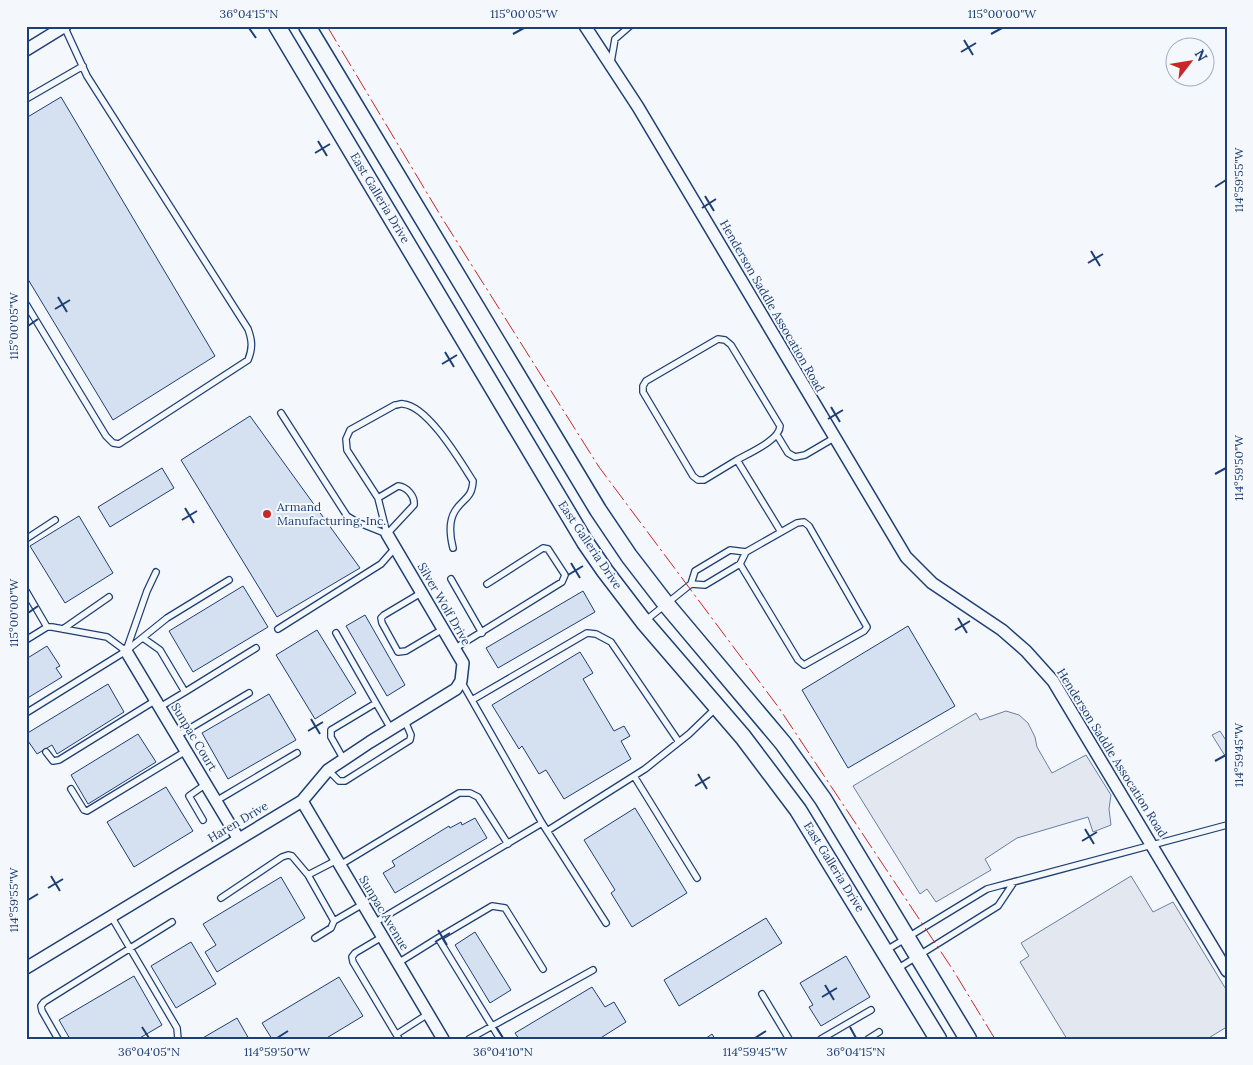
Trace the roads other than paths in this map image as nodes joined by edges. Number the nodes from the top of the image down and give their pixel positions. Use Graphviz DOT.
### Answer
graph roads {
  1 [pos="65,26"];
  2 [pos="277,26"];
  3 [pos="308,26"];
  4 [pos="585,26"];
  5 [pos="630,26"];
  6 [pos="26,50"];
  7 [pos="610,64"];
  8 [pos="83,66"];
  9 [pos="26,99"];
  10 [pos="26,304"];
  11 [pos="281,413"];
  12 [pos="777,435"];
  13 [pos="834,438"];
  14 [pos="737,460"];
  15 [pos="378,498"];
  16 [pos="55,520"];
  17 [pos="781,532"];
  18 [pos="387,534"];
  19 [pos="26,539"];
  20 [pos="395,548"];
  21 [pos="453,548"];
  22 [pos="746,552"];
  23 [pos="740,564"];
  24 [pos="156,572"];
  25 [pos="451,579"];
  26 [pos="229,580"];
  27 [pos="487,584"];
  28 [pos="691,584"];
  29 [pos="26,591"];
  30 [pos="421,593"];
  31 [pos="109,597"];
  32 [pos="666,604"];
  33 [pos="644,622"];
  34 [pos="47,627"];
  35 [pos="63,629"];
  36 [pos="442,629"];
  37 [pos="278,630"];
  38 [pos="336,633"];
  39 [pos="482,633"];
  40 [pos="142,638"];
  41 [pos="26,640"];
  42 [pos="256,648"];
  43 [pos="454,649"];
  44 [pos="126,651"];
  45 [pos="458,685"];
  46 [pos="185,692"];
  47 [pos="249,693"];
  48 [pos="472,700"];
  49 [pos="376,703"];
  50 [pos="158,704"];
  51 [pos="717,706"];
  52 [pos="26,713"];
  53 [pos="405,721"];
  54 [pos="392,729"];
  55 [pos="177,736"];
  56 [pos="679,742"];
  57 [pos="186,751"];
  58 [pos="46,752"];
  59 [pos="297,753"];
  60 [pos="344,760"];
  61 [pos="328,770"];
  62 [pos="634,776"];
  63 [pos="206,784"];
  64 [pos="71,789"];
  65 [pos="216,801"];
  66 [pos="302,801"];
  67 [pos="203,820"];
  68 [pos="542,824"];
  69 [pos="1227,825"];
  70 [pos="547,832"];
  71 [pos="238,838"];
  72 [pos="508,844"];
  73 [pos="1152,845"];
  74 [pos="338,863"];
  75 [pos="308,875"];
  76 [pos="697,878"];
  77 [pos="1014,882"];
  78 [pos="222,898"];
  79 [pos="363,904"];
  80 [pos="111,916"];
  81 [pos="334,921"];
  82 [pos="172,922"];
  83 [pos="374,923"];
  84 [pos="606,923"];
  85 [pos="382,936"];
  86 [pos="316,938"];
  87 [pos="438,938"];
  88 [pos="907,938"];
  89 [pos="130,948"];
  90 [pos="885,951"];
  91 [pos="918,956"];
  92 [pos="398,963"];
  93 [pos="26,968"];
  94 [pos="542,969"];
  95 [pos="896,969"];
  96 [pos="593,970"];
  97 [pos="1227,971"];
  98 [pos="762,994"];
  99 [pos="871,1010"];
  100 [pos="428,1014"];
  101 [pos="493,1026"];
  102 [pos="879,1032"];
  103 [pos="398,1036"];
  104 [pos="58,1039"];
  105 [pos="178,1039"];
  106 [pos="443,1039"];
  107 [pos="469,1039"];
  108 [pos="500,1039"];
  109 [pos="789,1039"];
  110 [pos="821,1039"];
  111 [pos="868,1039"];
  112 [pos="938,1039"];
  113 [pos="968,1039"];
  1 -- 6 [label="street"];
  1 -- 8 [label="lane"];
  2 -- 33 [label="main road, East Galleria Drive"];
  3 -- 32 [label="main road, East Galleria Drive"];
  4 -- 7 [label="street, Henderson Saddle Assocation Road"];
  5 -- 7 [label="lane"];
  7 -- 13 [label="street, Henderson Saddle Assocation Road"];
  8 -- 9 [label="lane"];
  8 -- 10 [label="lane"];
  11 -- 18 [label="lane"];
  12 -- 13 [label="lane"];
  12 -- 14 [label="lane"];
  12 -- 14 [label="lane"];
  13 -- 73 [label="street, Henderson Saddle Assocation Road"];
  14 -- 17 [label="lane"];
  15 -- 18 [label="lane"];
  15 -- 18 [label="lane"];
  15 -- 21 [label="lane"];
  16 -- 19 [label="lane"];
  17 -- 22 [label="lane"];
  17 -- 23 [label="lane"];
  18 -- 20 [label="street, Silver Wolf Drive"];
  20 -- 30 [label="street, Silver Wolf Drive"];
  20 -- 37 [label="lane"];
  22 -- 23 [label="lane"];
  22 -- 28 [label="lane"];
  23 -- 28 [label="lane"];
  24 -- 44 [label="lane"];
  25 -- 39 [label="lane"];
  26 -- 40 [label="lane"];
  27 -- 39 [label="lane"];
  28 -- 32 [label="lane"];
  29 -- 34 [label="lane"];
  30 -- 36 [label="street, Silver Wolf Drive"];
  30 -- 36 [label="lane"];
  31 -- 35 [label="lane"];
  32 -- 33 [label="lane"];
  32 -- 88 [label="main road, East Galleria Drive"];
  33 -- 51 [label="main road, East Galleria Drive"];
  34 -- 35 [label="lane"];
  34 -- 41 [label="lane"];
  35 -- 44 [label="lane"];
  36 -- 43 [label="street, Silver Wolf Drive"];
  38 -- 49 [label="lane"];
  39 -- 43 [label="lane"];
  40 -- 44 [label="lane"];
  40 -- 46 [label="lane"];
  42 -- 46 [label="lane"];
  43 -- 45 [label="street, Silver Wolf Drive"];
  44 -- 50 [label="street, Sunpac Court"];
  44 -- 52 [label="lane"];
  45 -- 48 [label="lane"];
  45 -- 53 [label="street, Haren Drive"];
  46 -- 50 [label="lane"];
  47 -- 55 [label="lane"];
  48 -- 56 [label="lane"];
  48 -- 68 [label="lane"];
  49 -- 54 [label="lane"];
  49 -- 60 [label="lane"];
  50 -- 55 [label="street, Sunpac Court"];
  50 -- 58 [label="lane"];
  51 -- 56 [label="lane"];
  51 -- 90 [label="main road, East Galleria Drive"];
  53 -- 54 [label="street, Haren Drive"];
  53 -- 61 [label="lane"];
  54 -- 60 [label="street, Haren Drive"];
  55 -- 57 [label="street, Sunpac Court"];
  56 -- 62 [label="lane"];
  57 -- 63 [label="street, Sunpac Court"];
  57 -- 64 [label="lane"];
  59 -- 65 [label="lane"];
  60 -- 61 [label="street, Haren Drive"];
  61 -- 66 [label="street, Haren Drive"];
  62 -- 70 [label="lane"];
  62 -- 76 [label="lane"];
  63 -- 65 [label="street, Sunpac Court"];
  63 -- 67 [label="lane"];
  65 -- 71 [label="street, Sunpac Court"];
  66 -- 71 [label="street, Haren Drive"];
  66 -- 74 [label="street, Sunpac Avenue"];
  68 -- 70 [label="lane"];
  68 -- 72 [label="lane"];
  69 -- 73 [label="lane"];
  70 -- 84 [label="lane"];
  71 -- 80 [label="street, Haren Drive"];
  72 -- 74 [label="lane"];
  72 -- 83 [label="lane"];
  73 -- 77 [label="lane"];
  73 -- 97 [label="street, Henderson Saddle Assocation Road"];
  74 -- 75 [label="lane"];
  74 -- 79 [label="street, Sunpac Avenue"];
  75 -- 78 [label="lane"];
  75 -- 81 [label="lane"];
  77 -- 88 [label="lane"];
  77 -- 91 [label="lane"];
  79 -- 81 [label="lane"];
  79 -- 83 [label="street, Sunpac Avenue"];
  80 -- 89 [label="lane"];
  80 -- 93 [label="street, Haren Drive"];
  81 -- 86 [label="lane"];
  82 -- 89 [label="lane"];
  83 -- 85 [label="street, Sunpac Avenue"];
  85 -- 92 [label="street, Sunpac Avenue"];
  85 -- 103 [label="lane"];
  87 -- 92 [label="lane"];
  87 -- 94 [label="lane"];
  87 -- 101 [label="lane"];
  88 -- 90 [label="lane"];
  88 -- 91 [label="main road, East Galleria Drive"];
  89 -- 104 [label="lane"];
  89 -- 105 [label="lane"];
  90 -- 95 [label="main road, East Galleria Drive"];
  91 -- 95 [label="lane"];
  91 -- 113 [label="main road, East Galleria Drive"];
  92 -- 100 [label="street, Sunpac Avenue"];
  95 -- 112 [label="main road, East Galleria Drive"];
  96 -- 101 [label="lane"];
  98 -- 109 [label="lane"];
  99 -- 110 [label="lane"];
  100 -- 103 [label="lane"];
  100 -- 106 [label="street, Sunpac Avenue"];
  101 -- 107 [label="lane"];
  101 -- 108 [label="lane"];
  102 -- 111 [label="lane"];
}
